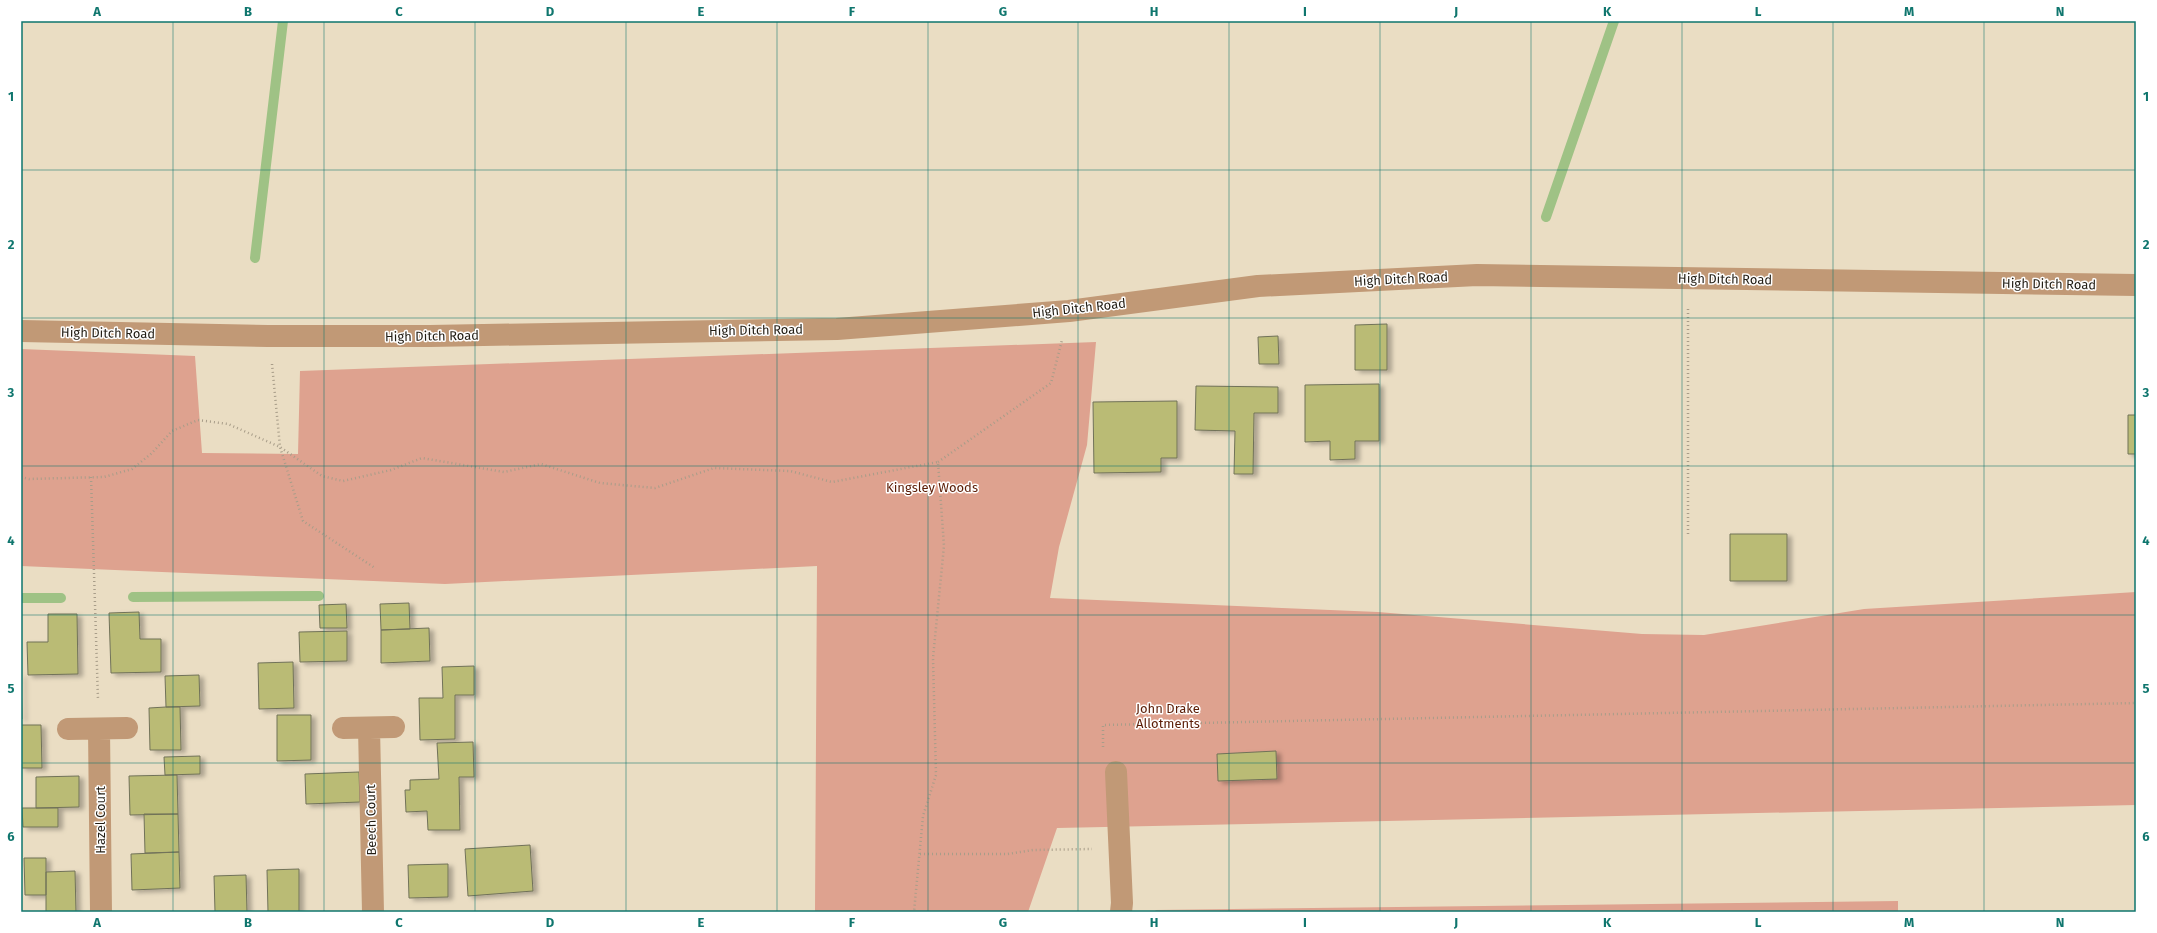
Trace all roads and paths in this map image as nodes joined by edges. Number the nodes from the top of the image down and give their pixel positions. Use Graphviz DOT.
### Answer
graph roads {
  1 [pos="1689,279"];
  2 [pos="2136,285"];
  3 [pos="1069,311"];
  4 [pos="21,331"];
  5 [pos="268,336"];
  6 [pos="280,446"];
  7 [pos="938,462"];
  8 [pos="21,477"];
  9 [pos="91,477"];
  10 [pos="1688,534"];
  11 [pos="375,568"];
  12 [pos="2136,703"];
  13 [pos="394,727"];
  14 [pos="127,728"];
  15 [pos="343,728"];
  16 [pos="369,728"];
  17 [pos="68,729"];
  18 [pos="99,729"];
  19 [pos="1103,748"];
  20 [pos="1116,772"];
  21 [pos="1120,849"];
  22 [pos="920,854"];
  23 [pos="100,912"];
  24 [pos="373,912"];
  25 [pos="914,912"];
  26 [pos="1121,912"];
  1 -- 2 [label="street, High Ditch Road"];
  1 -- 3 [label="street, High Ditch Road"];
  1 -- 10 [label="path"];
  3 -- 5 [label="street, High Ditch Road"];
  3 -- 7 [label="path"];
  4 -- 5 [label="street, High Ditch Road"];
  5 -- 6 [label="path"];
  6 -- 7 [label="path"];
  6 -- 9 [label="path"];
  6 -- 11 [label="path"];
  7 -- 22 [label="path"];
  8 -- 9 [label="path"];
  9 -- 18 [label="path"];
  12 -- 19 [label="path"];
  13 -- 16 [label="street"];
  14 -- 18 [label="street"];
  15 -- 16 [label="street"];
  16 -- 24 [label="street, Beech Court"];
  17 -- 18 [label="street"];
  18 -- 23 [label="street, Hazel Court"];
  20 -- 21 [label="street"];
  21 -- 22 [label="path"];
  21 -- 26 [label="street"];
  22 -- 25 [label="path"];
}
